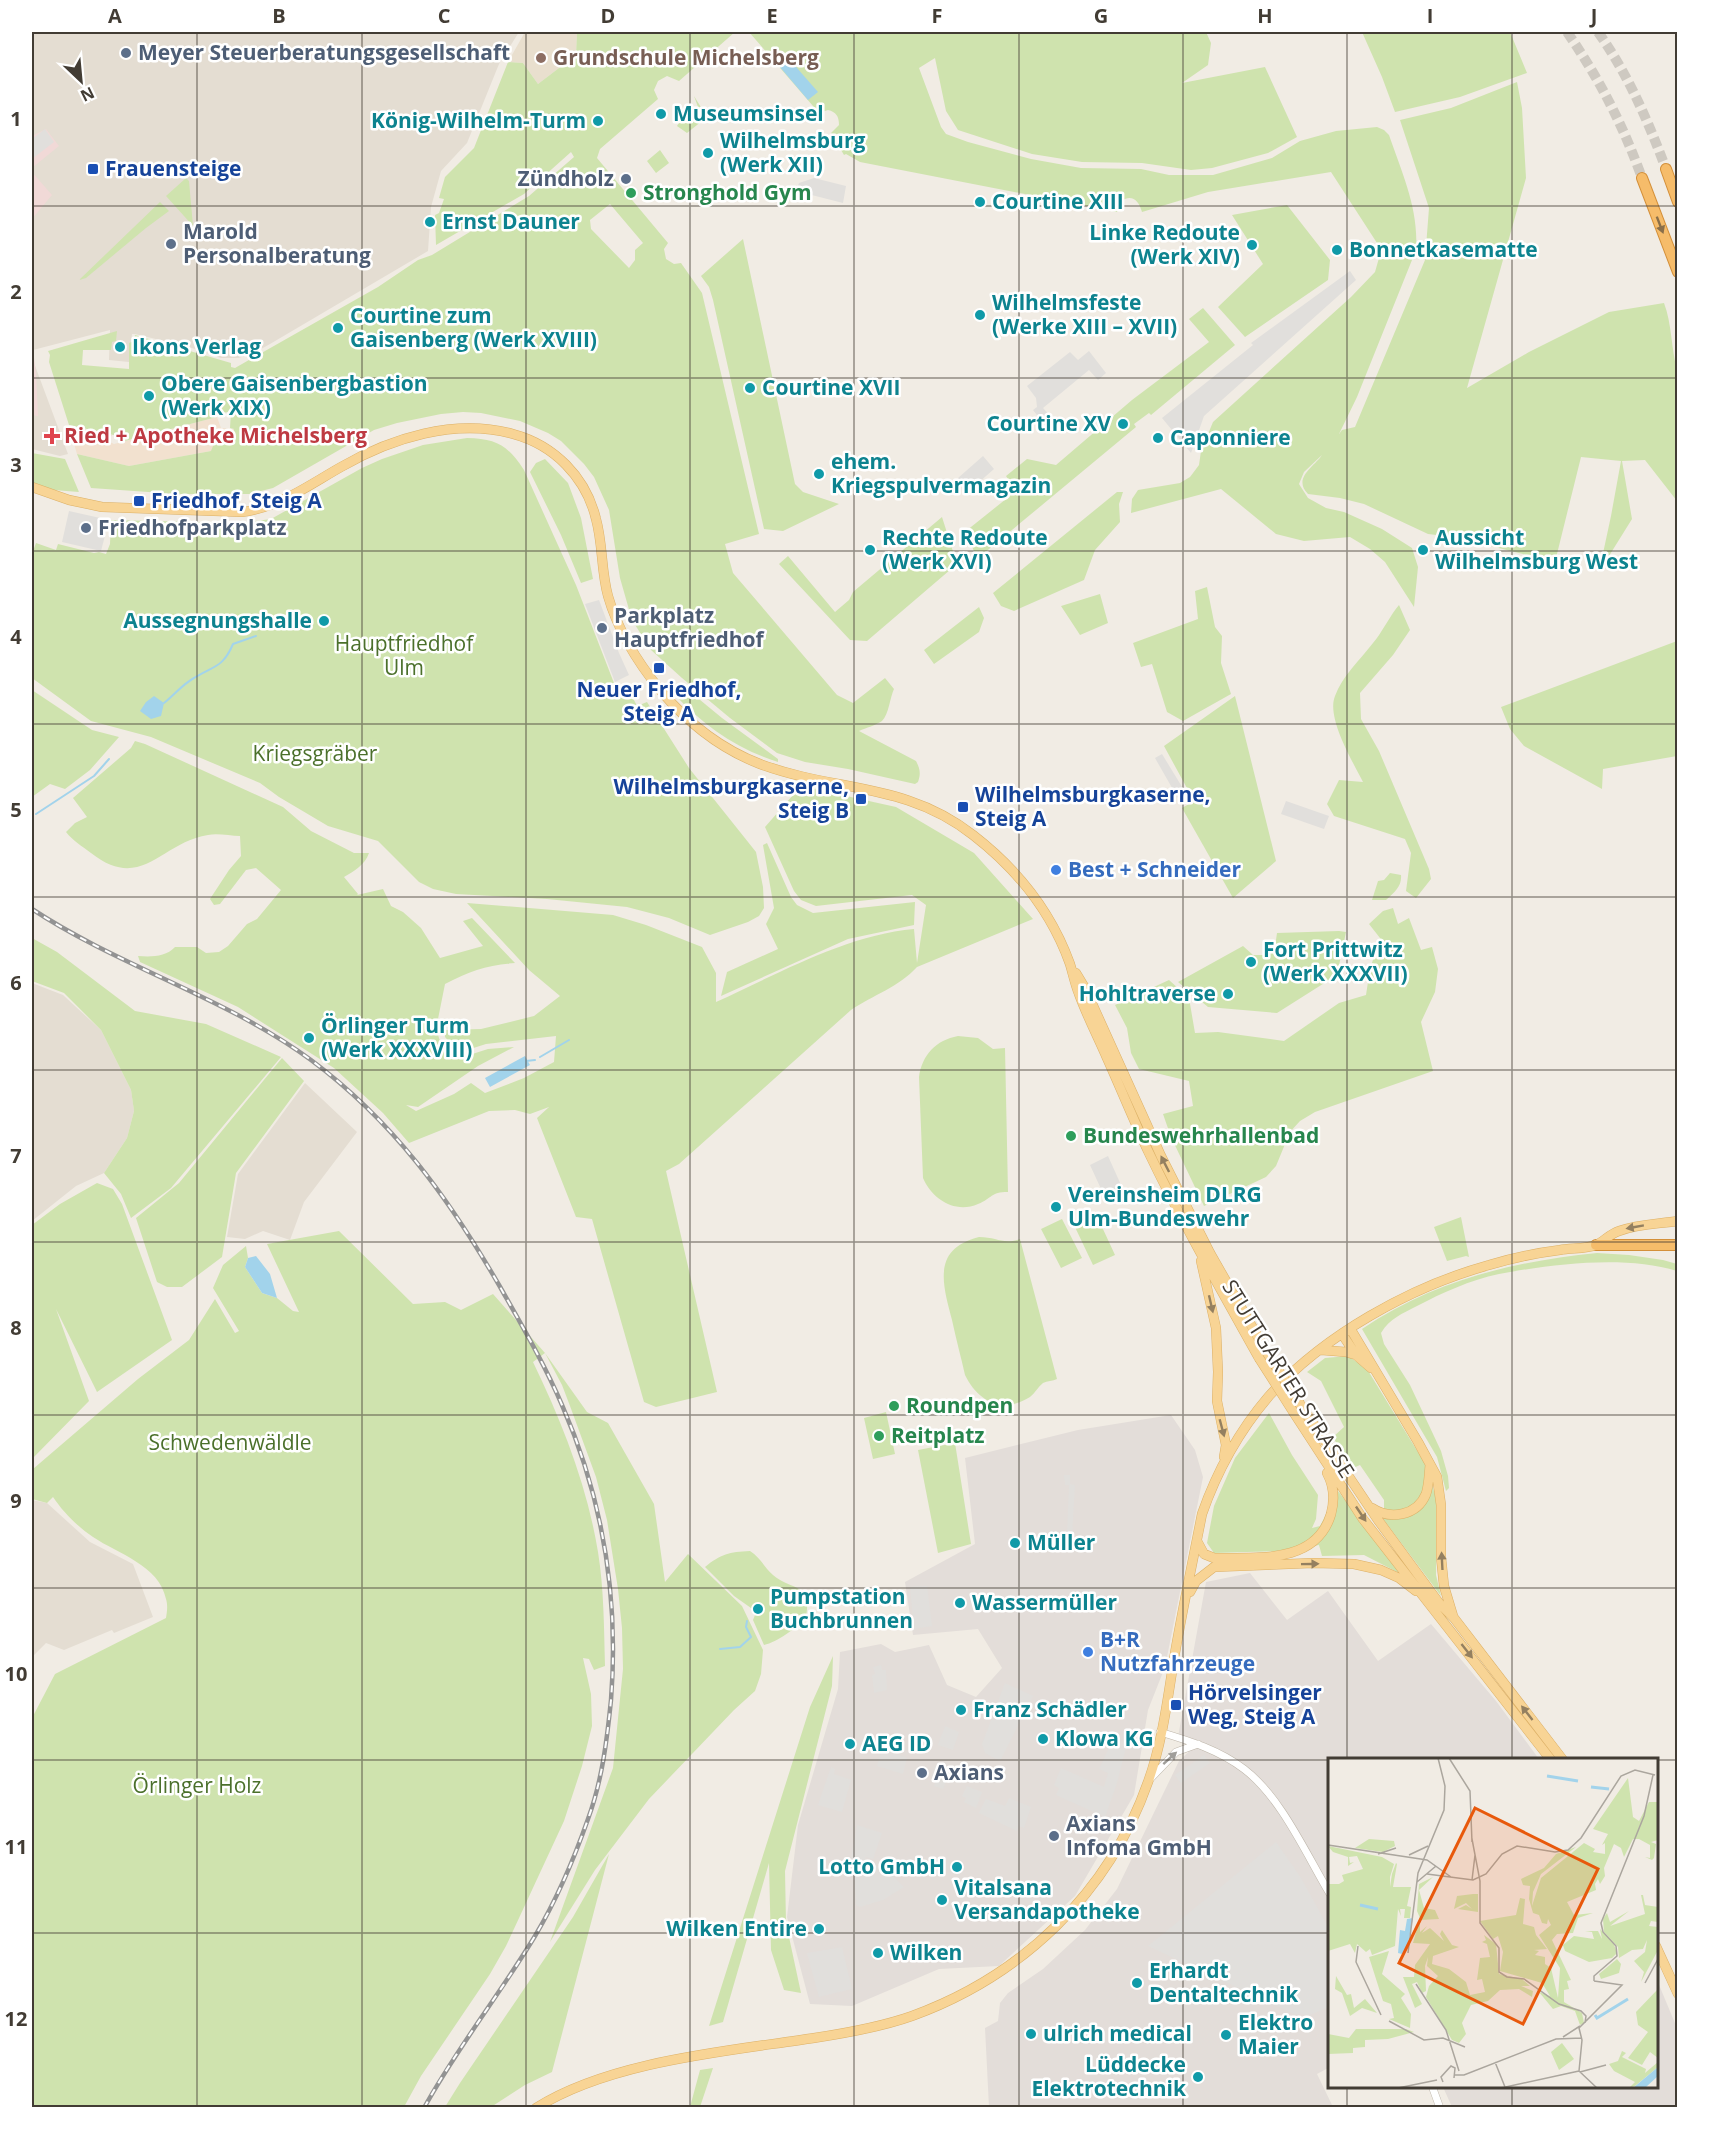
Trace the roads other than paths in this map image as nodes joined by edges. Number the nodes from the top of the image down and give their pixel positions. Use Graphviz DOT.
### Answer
graph roads {
  1 [pos="1666,169"];
  2 [pos="1642,178"];
  3 [pos="1677,202"];
  4 [pos="1677,272"];
  5 [pos="32,487"];
  6 [pos="1070,964"];
  7 [pos="1677,1221"];
  8 [pos="1596,1245"];
  9 [pos="1653,1245"];
  10 [pos="1677,1245"];
  11 [pos="1197,1247"];
  12 [pos="1677,1253"];
  13 [pos="1346,1331"];
  14 [pos="1321,1350"];
  15 [pos="1263,1354"];
  16 [pos="1356,1355"];
  17 [pos="1374,1371"];
  18 [pos="1294,1413"];
  19 [pos="1430,1462"];
  20 [pos="1223,1464"];
  21 [pos="1370,1506"];
  22 [pos="1197,1540"];
  23 [pos="1192,1565"];
  24 [pos="1214,1567"];
  25 [pos="1185,1602"];
  26 [pos="1431,1604"];
  27 [pos="1454,1618"];
  28 [pos="1160,1732"];
  29 [pos="1198,1744"];
  30 [pos="1549,1758"];
  31 [pos="1561,1758"];
  32 [pos="1149,1780"];
  33 [pos="1328,1892"];
  34 [pos="1658,1951"];
  35 [pos="1677,1994"];
  36 [pos="1433,2088"];
  37 [pos="536,2108"];
  38 [pos="1440,2108"];
  1 -- 3 [label="highway"];
  2 -- 4 [label="highway, one-way"];
  5 -- 6 [label="main road, STUTTGARTER STRASSE"];
  6 -- 11 [label="main road, STUTTGARTER STRASSE"];
  15 -- 6 [label="main road, STUTTGARTER STRASSE, one-way"];
  7 -- 8 [label="main road, one-way"];
  8 -- 9 [label="highway"];
  8 -- 13 [label="main road"];
  9 -- 10 [label="highway"];
  9 -- 12 [label="highway"];
  11 -- 15 [label="main road, STUTTGARTER STRASSE"];
  11 -- 20 [label="main road, one-way"];
  13 -- 14 [label="main road"];
  13 -- 16 [label="main road"];
  13 -- 17 [label="main road"];
  14 -- 16 [label="main road"];
  14 -- 20 [label="main road"];
  15 -- 18 [label="main road, STUTTGARTER STRASSE, bridge"];
  15 -- 21 [label="main road, STUTTGARTER STRASSE, bridge"];
  16 -- 17 [label="main road"];
  17 -- 19 [label="main road"];
  18 -- 22 [label="main road"];
  18 -- 26 [label="main road, STUTTGARTER STRASSE, one-way"];
  19 -- 21 [label="main road"];
  27 -- 19 [label="main road, one-way"];
  20 -- 22 [label="main road"];
  21 -- 27 [label="main road, STUTTGARTER STRASSE"];
  22 -- 23 [label="main road"];
  23 -- 24 [label="main road"];
  23 -- 25 [label="main road"];
  24 -- 25 [label="main road"];
  24 -- 26 [label="main road, one-way"];
  25 -- 28 [label="main road"];
  26 -- 30 [label="main road, STUTTGARTER STRASSE, one-way"];
  31 -- 27 [label="main road, STUTTGARTER STRASSE, one-way"];
  28 -- 29 [label="street"];
  28 -- 32 [label="main road"];
  32 -- 29 [label="street, one-way"];
  29 -- 33 [label="street"];
  32 -- 37 [label="main road"];
  34 -- 35 [label="main road"];
  36 -- 38 [label="street"];
}
